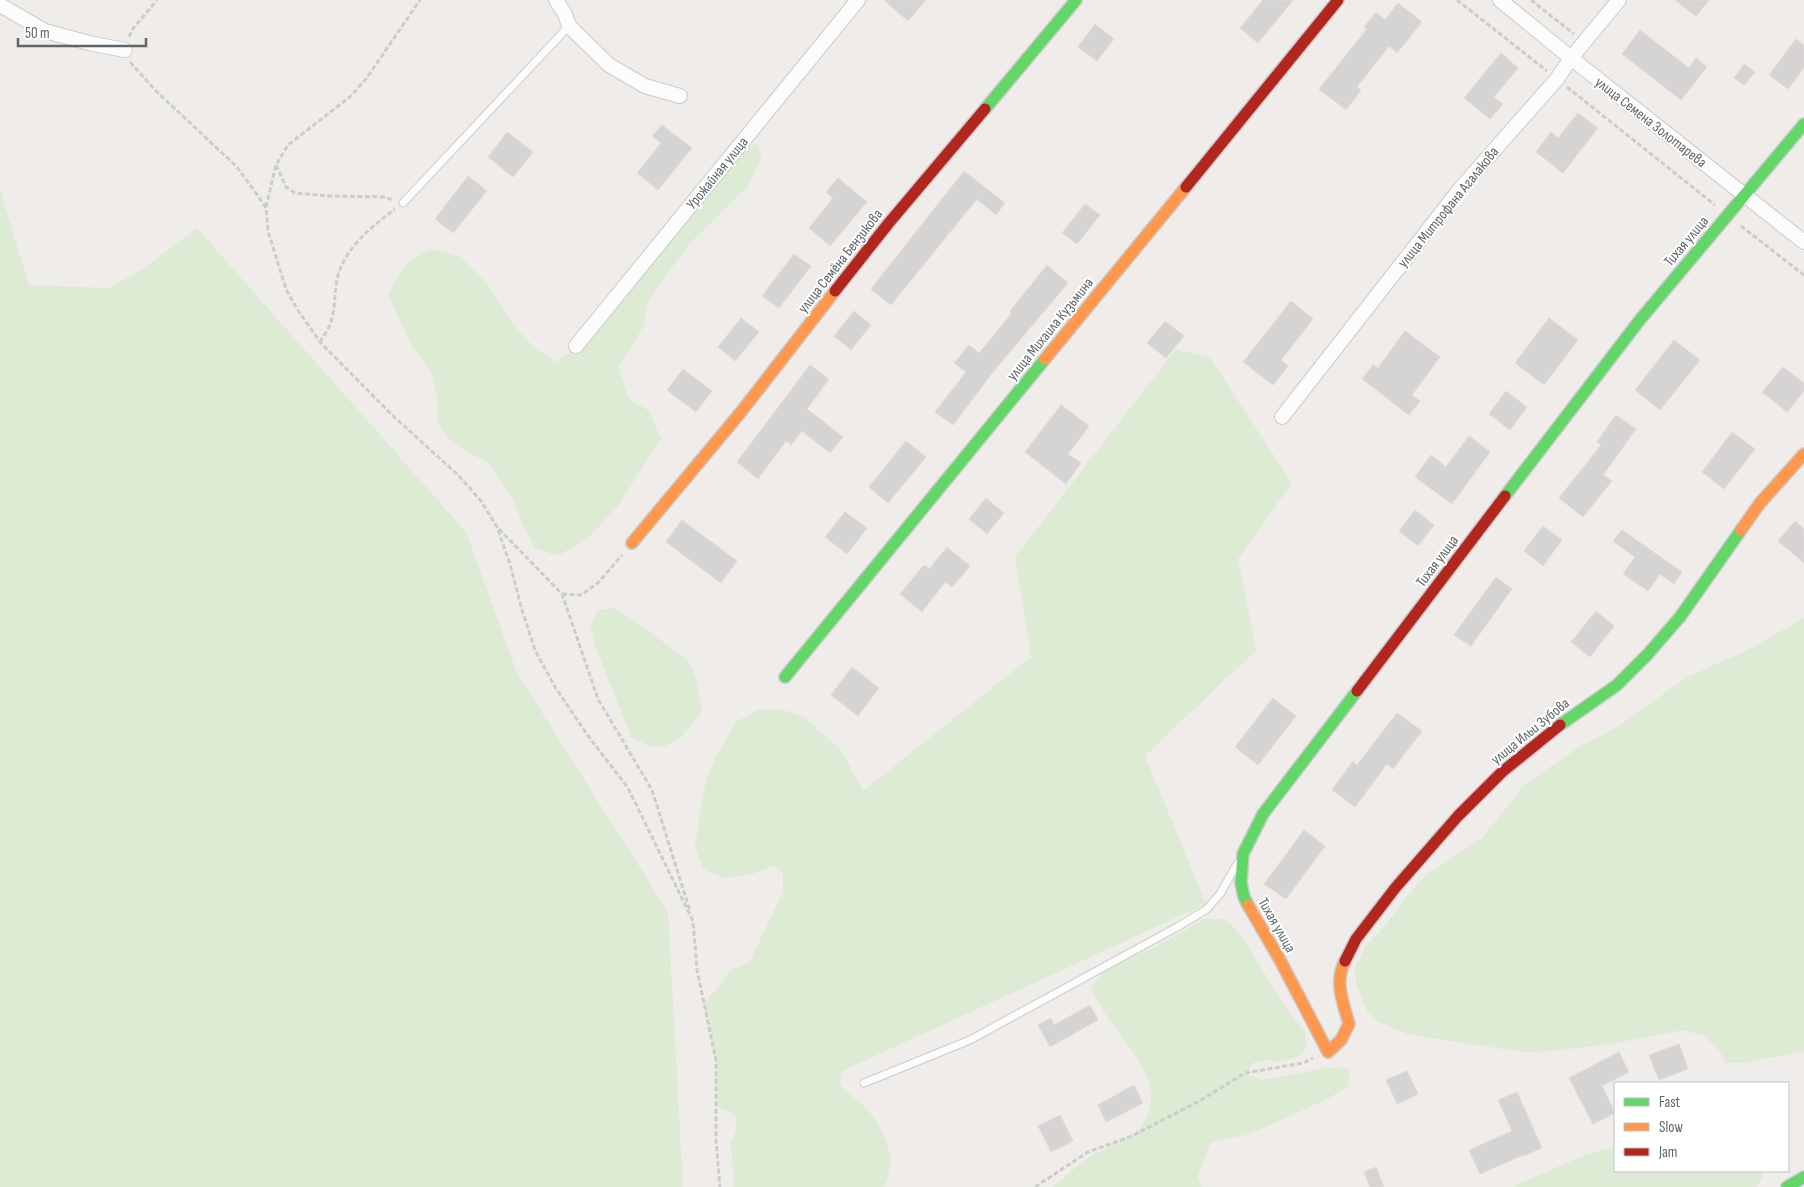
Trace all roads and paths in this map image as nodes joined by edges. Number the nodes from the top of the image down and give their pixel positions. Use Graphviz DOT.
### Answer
graph roads {
  1 [pos="157,0"];
  2 [pos="420,0"];
  3 [pos="556,0"];
  4 [pos="858,0"];
  5 [pos="1076,0"];
  6 [pos="1338,0"];
  7 [pos="1457,0"];
  8 [pos="1500,0"];
  9 [pos="1531,0"];
  10 [pos="1619,0"];
  11 [pos="0,5"];
  12 [pos="568,26"];
  13 [pos="1584,42"];
  14 [pos="126,50"];
  15 [pos="1570,58"];
  16 [pos="1557,79"];
  17 [pos="680,96"];
  18 [pos="1804,124"];
  19 [pos="276,165"];
  20 [pos="1744,196"];
  21 [pos="403,203"];
  22 [pos="266,208"];
  23 [pos="1727,215"];
  24 [pos="1804,242"];
  25 [pos="1804,274"];
  26 [pos="320,342"];
  27 [pos="576,346"];
  28 [pos="1282,417"];
  29 [pos="1804,454"];
  30 [pos="497,527"];
  31 [pos="632,543"];
  32 [pos="562,594"];
  33 [pos="784,677"];
  34 [pos="1243,854"];
  35 [pos="693,921"];
  36 [pos="1328,1052"];
  37 [pos="864,1083"];
  38 [pos="1804,1177"];
  39 [pos="720,1187"];
  40 [pos="1036,1187"];
  41 [pos="1787,1187"];
  1 -- 14 [label="path"];
  2 -- 19 [label="path"];
  3 -- 12 [label="street"];
  4 -- 27 [label="street, Урожайная улица"];
  5 -- 31 [label="street, улица Семёна Бензикова"];
  6 -- 33 [label="street, улица Михаила Кузьмина"];
  7 -- 16 [label="path"];
  8 -- 15 [label="street, улица Семена Золотарева"];
  9 -- 13 [label="path"];
  10 -- 13 [label="street, улица Митрофана Агалакова"];
  11 -- 14 [label="street"];
  12 -- 17 [label="street"];
  12 -- 21 [label="lane"];
  13 -- 15 [label="street, улица Митрофана Агалакова"];
  14 -- 22 [label="path"];
  15 -- 16 [label="street, улица Митрофана Агалакова"];
  15 -- 20 [label="street, улица Семена Золотарева"];
  16 -- 23 [label="path"];
  16 -- 28 [label="street, улица Митрофана Агалакова"];
  18 -- 20 [label="street, Тихая улица"];
  19 -- 21 [label="path"];
  19 -- 22 [label="path"];
  20 -- 23 [label="street, Тихая улица"];
  20 -- 24 [label="street, улица Семена Золотарева"];
  21 -- 26 [label="path"];
  22 -- 26 [label="path"];
  23 -- 25 [label="path"];
  23 -- 34 [label="street, Тихая улица"];
  26 -- 30 [label="path"];
  29 -- 36 [label="street, улица Ильи Зубова"];
  30 -- 32 [label="path"];
  30 -- 35 [label="path"];
  31 -- 32 [label="path"];
  32 -- 35 [label="path"];
  34 -- 36 [label="street, Тихая улица"];
  34 -- 37 [label="lane"];
  35 -- 39 [label="path"];
  36 -- 40 [label="path"];
  38 -- 41 [label="street"];
}
